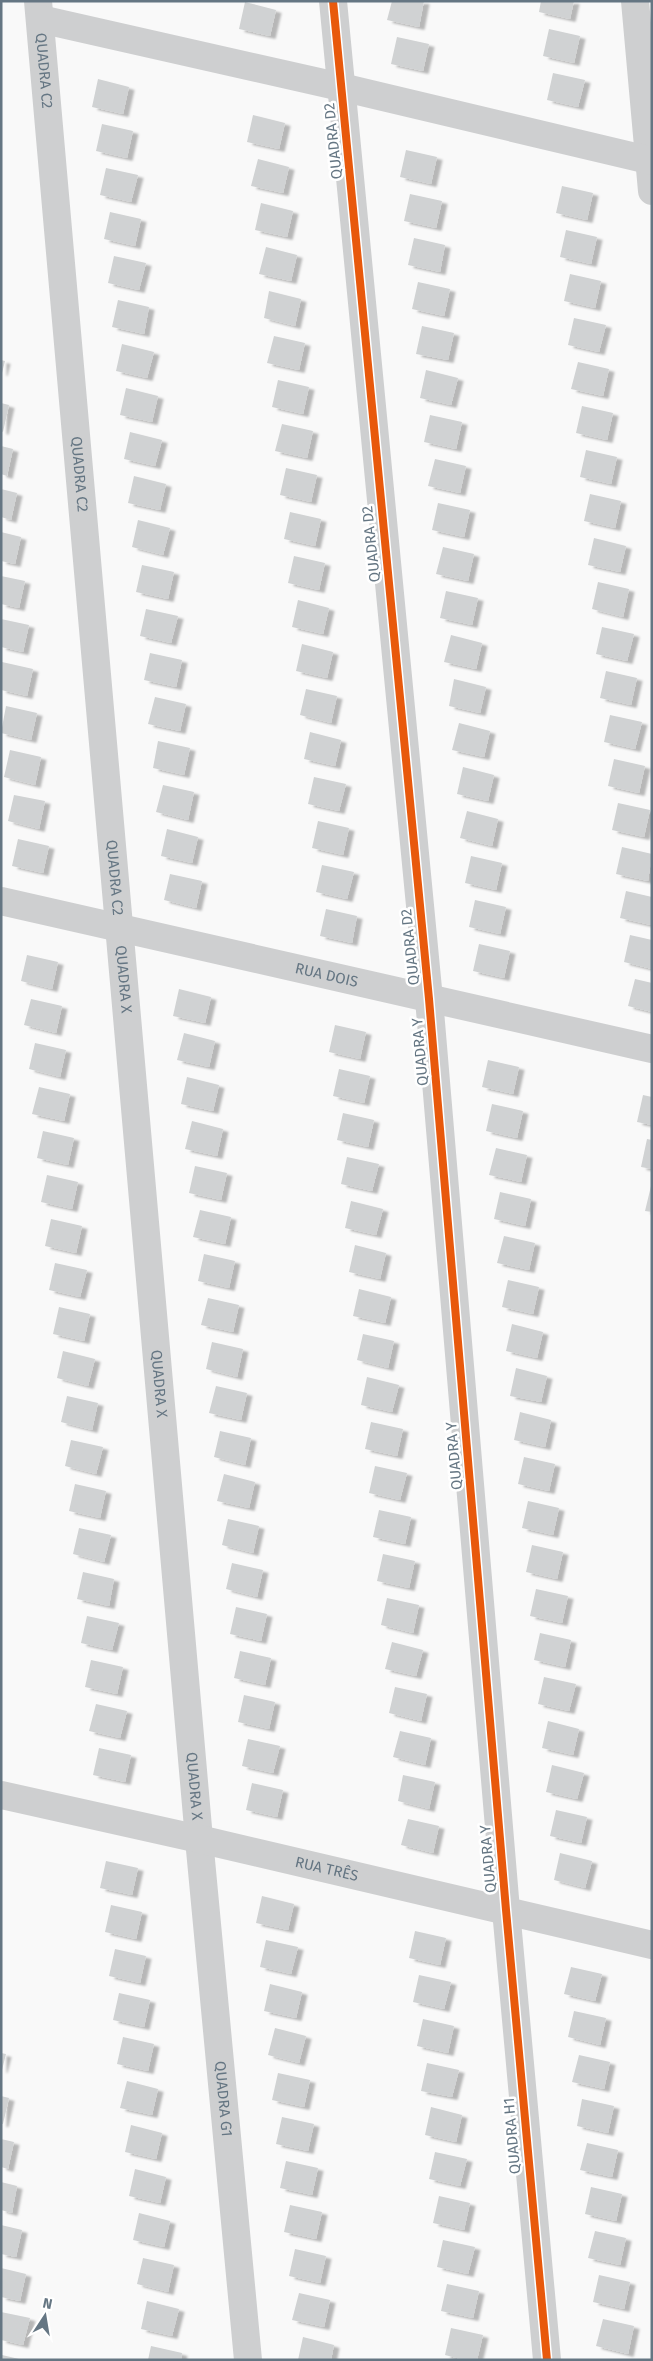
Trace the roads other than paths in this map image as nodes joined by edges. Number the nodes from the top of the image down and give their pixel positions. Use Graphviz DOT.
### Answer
graph roads {
  1 [pos="333,1"];
  2 [pos="635,1"];
  3 [pos="39,10"];
  4 [pos="341,87"];
  5 [pos="650,161"];
  6 [pos="652,191"];
  7 [pos="1,901"];
  8 [pos="120,928"];
  9 [pos="429,999"];
  10 [pos="652,1049"];
  11 [pos="1,1795"];
  12 [pos="199,1839"];
  13 [pos="506,1910"];
  14 [pos="652,1945"];
  15 [pos="248,2360"];
  16 [pos="546,2360"];
  1 -- 4 [label="street, QUADRA D2"];
  2 -- 5 [label="street"];
  3 -- 4 [label="street"];
  3 -- 8 [label="street, QUADRA C2"];
  4 -- 5 [label="street"];
  4 -- 9 [label="street, QUADRA D2"];
  5 -- 6 [label="street"];
  7 -- 8 [label="street, RUA DOIS"];
  8 -- 9 [label="street, RUA DOIS"];
  8 -- 12 [label="street, QUADRA X"];
  9 -- 10 [label="street, RUA DOIS"];
  9 -- 13 [label="street, QUADRA Y"];
  11 -- 12 [label="street, RUA TRÊS"];
  12 -- 13 [label="street, RUA TRÊS"];
  12 -- 15 [label="street, QUADRA G1"];
  13 -- 14 [label="street, RUA TRÊS"];
  13 -- 16 [label="street, QUADRA H1"];
}
